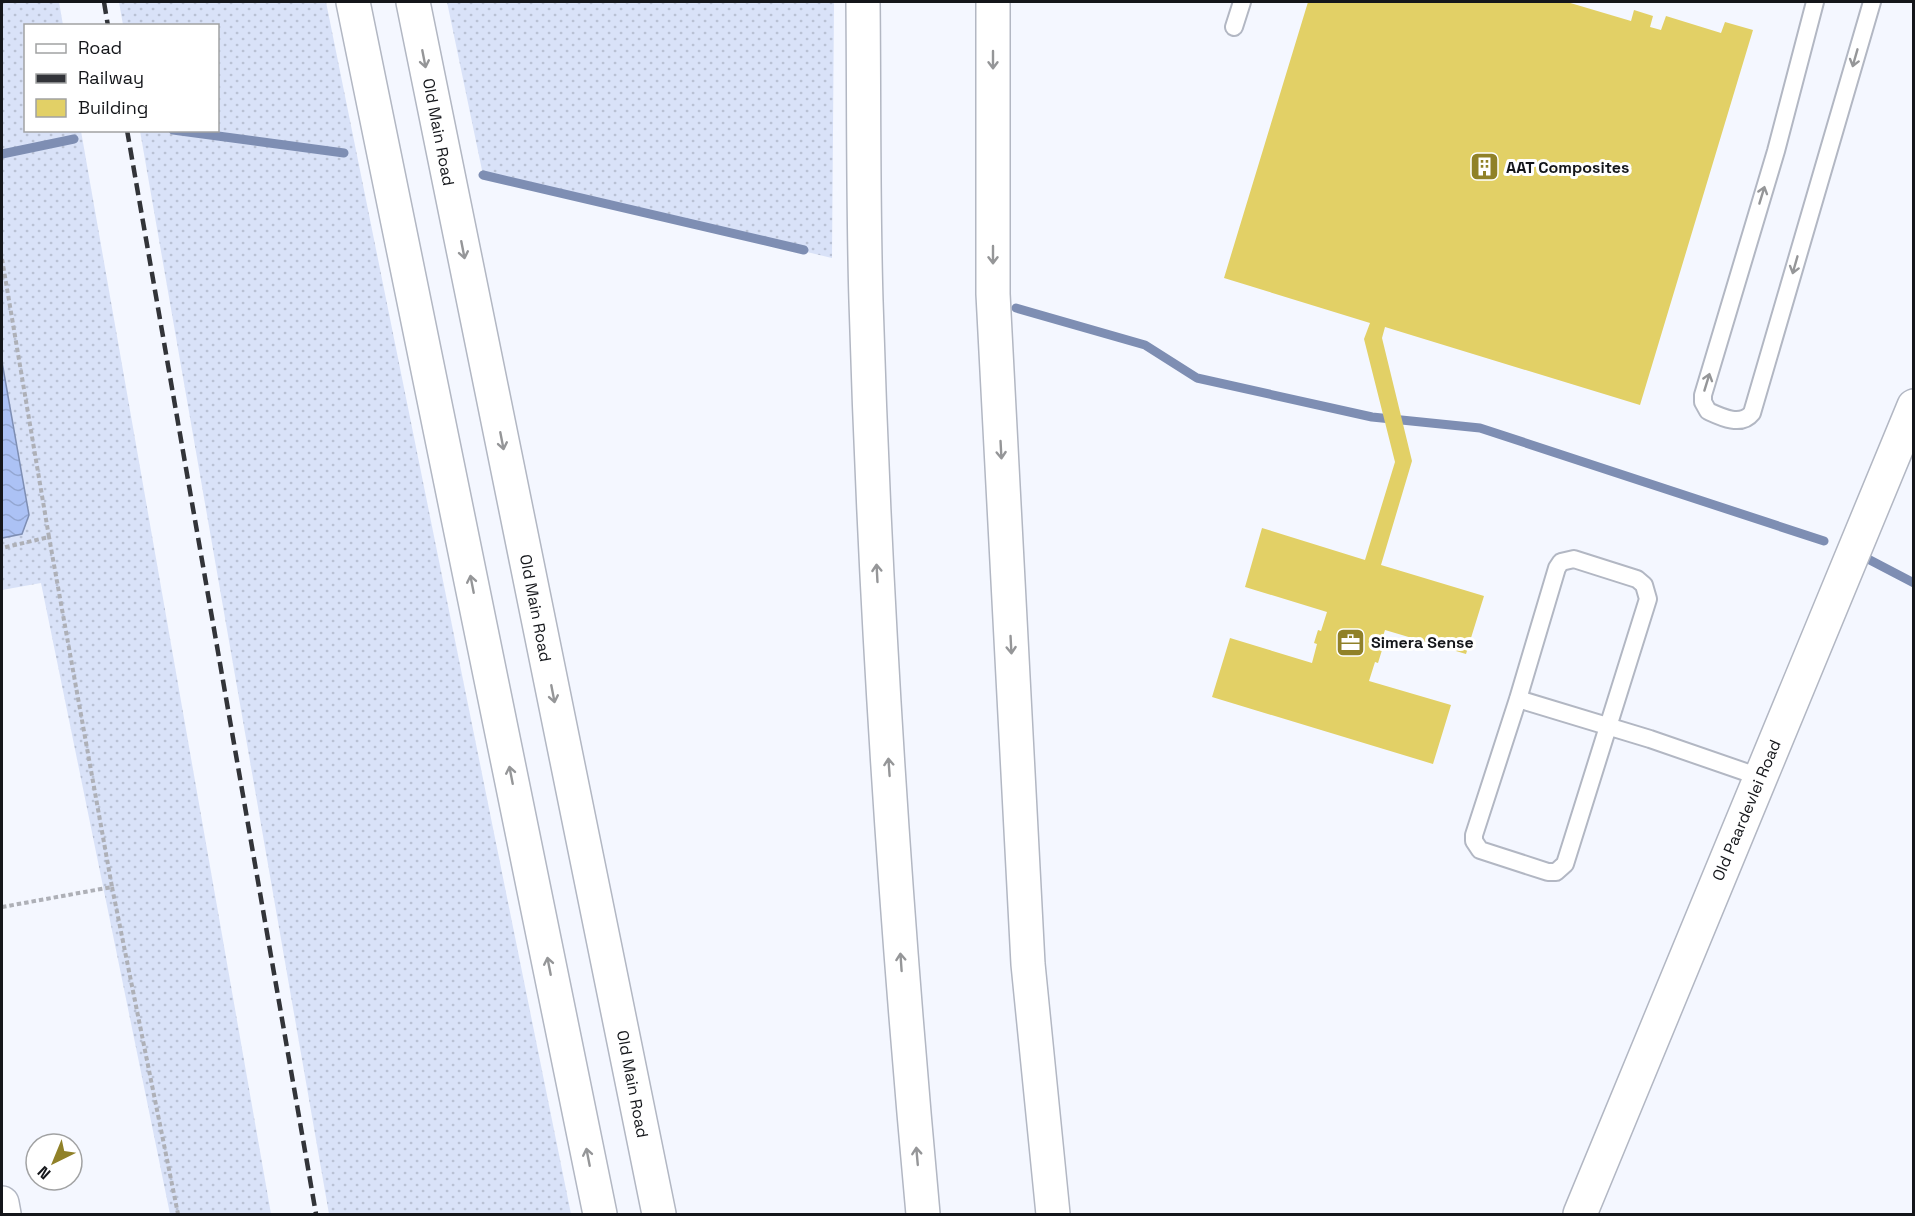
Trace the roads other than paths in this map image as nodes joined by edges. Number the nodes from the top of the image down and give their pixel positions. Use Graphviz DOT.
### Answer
graph roads {
  1 [pos="353,2"];
  2 [pos="413,2"];
  3 [pos="863,2"];
  4 [pos="993,2"];
  5 [pos="1242,2"];
  6 [pos="1815,2"];
  7 [pos="1872,2"];
  8 [pos="1234,27"];
  9 [pos="1914,406"];
  10 [pos="1518,699"];
  11 [pos="1609,726"];
  12 [pos="1760,777"];
  13 [pos="2,1203"];
  14 [pos="4,1215"];
  15 [pos="600,1215"];
  16 [pos="659,1215"];
  17 [pos="923,1215"];
  18 [pos="1053,1215"];
  19 [pos="1580,1215"];
  15 -- 1 [label="main road, one-way"];
  2 -- 16 [label="main road, Old Main Road, one-way"];
  17 -- 3 [label="main road, one-way"];
  4 -- 18 [label="main road, one-way"];
  5 -- 8 [label="lane"];
  7 -- 6 [label="lane, one-way"];
  9 -- 12 [label="main road, Old Paardevlei Road"];
  10 -- 11 [label="lane"];
  10 -- 11 [label="lane"];
  10 -- 11 [label="lane"];
  11 -- 12 [label="lane"];
  12 -- 19 [label="main road, Old Paardevlei Road"];
  13 -- 14 [label="main road"];
}
